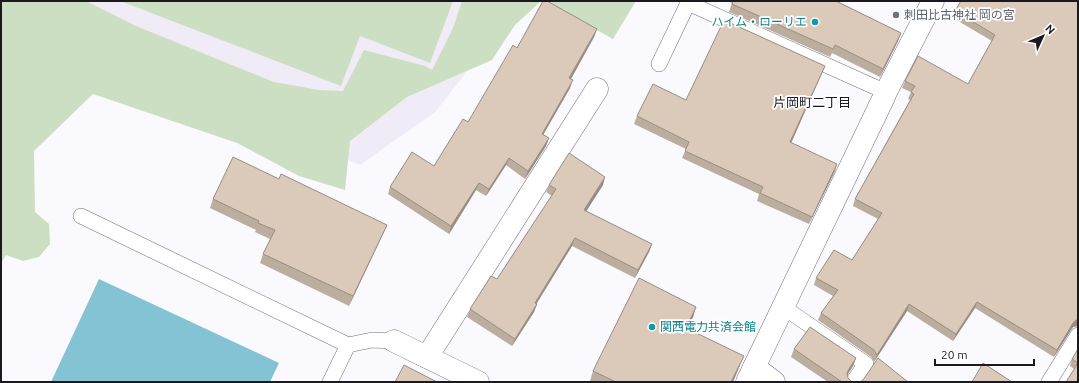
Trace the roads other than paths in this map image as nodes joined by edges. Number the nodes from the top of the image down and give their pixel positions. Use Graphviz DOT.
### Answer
graph roads {
  1 [pos="933,1"];
  2 [pos="688,2"];
  3 [pos="659,64"];
  4 [pos="596,89"];
  5 [pos="886,92"];
  6 [pos="81,216"];
  7 [pos="783,307"];
  8 [pos="1078,335"];
  9 [pos="394,341"];
  10 [pos="348,345"];
  11 [pos="426,357"];
  12 [pos="750,375"];
  13 [pos="330,382"];
  14 [pos="478,382"];
  15 [pos="774,382"];
  16 [pos="854,382"];
  17 [pos="1049,382"];
  1 -- 5 [label="street"];
  2 -- 3 [label="lane"];
  2 -- 5 [label="lane"];
  4 -- 11 [label="street"];
  5 -- 7 [label="street"];
  6 -- 10 [label="lane"];
  7 -- 12 [label="street"];
  7 -- 16 [label="lane"];
  8 -- 17 [label="lane"];
  9 -- 10 [label="lane"];
  9 -- 11 [label="street"];
  10 -- 13 [label="lane"];
  11 -- 14 [label="street"];
  12 -- 15 [label="street"];
}
